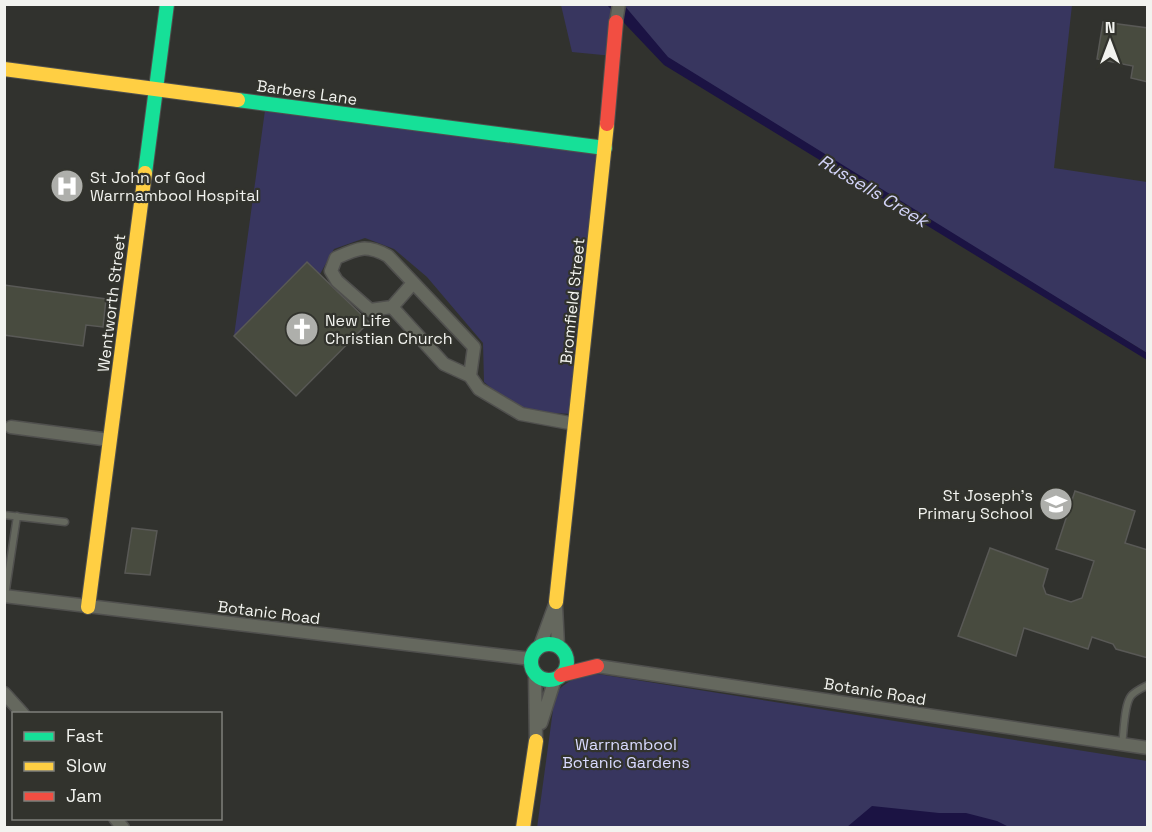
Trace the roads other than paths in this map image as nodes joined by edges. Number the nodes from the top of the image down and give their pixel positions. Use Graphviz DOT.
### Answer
graph roads {
  1 [pos="167,4"];
  2 [pos="619,4"];
  3 [pos="616,22"];
  4 [pos="4,69"];
  5 [pos="156,89"];
  6 [pos="605,148"];
  7 [pos="413,283"];
  8 [pos="392,307"];
  9 [pos="470,376"];
  10 [pos="575,424"];
  11 [pos="10,427"];
  12 [pos="110,440"];
  13 [pos="4,515"];
  14 [pos="18,516"];
  15 [pos="64,522"];
  16 [pos="5,596"];
  17 [pos="556,602"];
  18 [pos="88,607"];
  19 [pos="540,645"];
  20 [pos="562,651"];
  21 [pos="531,659"];
  22 [pos="597,666"];
  23 [pos="535,674"];
  24 [pos="558,677"];
  25 [pos="1148,686"];
  26 [pos="4,693"];
  27 [pos="21,712"];
  28 [pos="536,741"];
  29 [pos="1122,745"];
  30 [pos="1148,748"];
  31 [pos="523,828"];
  1 -- 5 [label="street, Wentworth Street"];
  2 -- 3 [label="street, Bromfield Street"];
  3 -- 6 [label="street, Bromfield Street"];
  4 -- 5 [label="street, Barbers Lane"];
  5 -- 6 [label="street, Barbers Lane"];
  5 -- 12 [label="street, Wentworth Street"];
  6 -- 10 [label="street, Bromfield Street"];
  7 -- 8 [label="street"];
  7 -- 8 [label="street"];
  7 -- 9 [label="street"];
  8 -- 9 [label="street"];
  9 -- 10 [label="street"];
  10 -- 17 [label="street, Bromfield Street"];
  11 -- 12 [label="street"];
  12 -- 18 [label="street, Wentworth Street"];
  13 -- 14 [label="lane"];
  14 -- 15 [label="lane"];
  14 -- 16 [label="lane"];
  16 -- 18 [label="street, Botanic Road"];
  17 -- 19 [label="street, Bromfield Street"];
  17 -- 20 [label="street, Bromfield Street"];
  18 -- 21 [label="street, Botanic Road"];
  19 -- 20 [label="street"];
  19 -- 21 [label="street"];
  20 -- 22 [label="street, Botanic Road"];
  20 -- 24 [label="street"];
  21 -- 23 [label="street"];
  22 -- 24 [label="street, Botanic Road"];
  22 -- 29 [label="street, Botanic Road"];
  23 -- 24 [label="street"];
  23 -- 28 [label="street"];
  24 -- 28 [label="street"];
  25 -- 29 [label="lane"];
  26 -- 27 [label="street"];
  28 -- 31 [label="street"];
  29 -- 30 [label="street, Botanic Road"];
}
